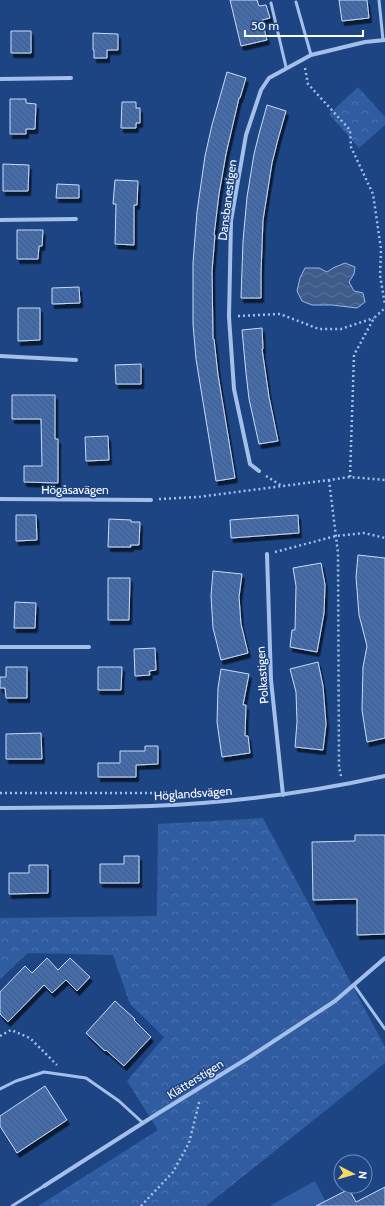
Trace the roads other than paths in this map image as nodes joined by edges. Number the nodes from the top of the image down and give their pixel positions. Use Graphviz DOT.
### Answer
graph roads {
  1 [pos="379,0"];
  2 [pos="296,2"];
  3 [pos="271,3"];
  4 [pos="384,40"];
  5 [pos="311,55"];
  6 [pos="286,68"];
  7 [pos="71,78"];
  8 [pos="0,79"];
  9 [pos="76,219"];
  10 [pos="0,220"];
  11 [pos="0,356"];
  12 [pos="76,360"];
  13 [pos="259,471"];
  14 [pos="0,499"];
  15 [pos="151,500"];
  16 [pos="267,554"];
  17 [pos="0,647"];
  18 [pos="89,647"];
  19 [pos="385,776"];
  20 [pos="283,795"];
  21 [pos="0,808"];
  22 [pos="385,958"];
  23 [pos="354,984"];
  24 [pos="385,1029"];
  25 [pos="0,1089"];
  26 [pos="143,1123"];
  27 [pos="44,1186"];
  28 [pos="12,1206"];
  1 -- 4 [label="lane"];
  2 -- 5 [label="lane"];
  3 -- 6 [label="lane"];
  4 -- 5 [label="street, Dansbanestigen"];
  5 -- 6 [label="street, Dansbanestigen"];
  6 -- 13 [label="street, Dansbanestigen"];
  7 -- 8 [label="street"];
  9 -- 10 [label="street"];
  11 -- 12 [label="street"];
  14 -- 15 [label="street, Högåsavägen"];
  16 -- 20 [label="street, Polkastigen"];
  17 -- 18 [label="street"];
  19 -- 20 [label="street, Höglandsvägen"];
  20 -- 21 [label="street, Höglandsvägen"];
  22 -- 23 [label="street, Klätterstigen"];
  23 -- 24 [label="lane"];
  23 -- 26 [label="street, Klätterstigen"];
  25 -- 26 [label="lane"];
  26 -- 27 [label="street, Klätterstigen"];
  27 -- 28 [label="lane"];
}
